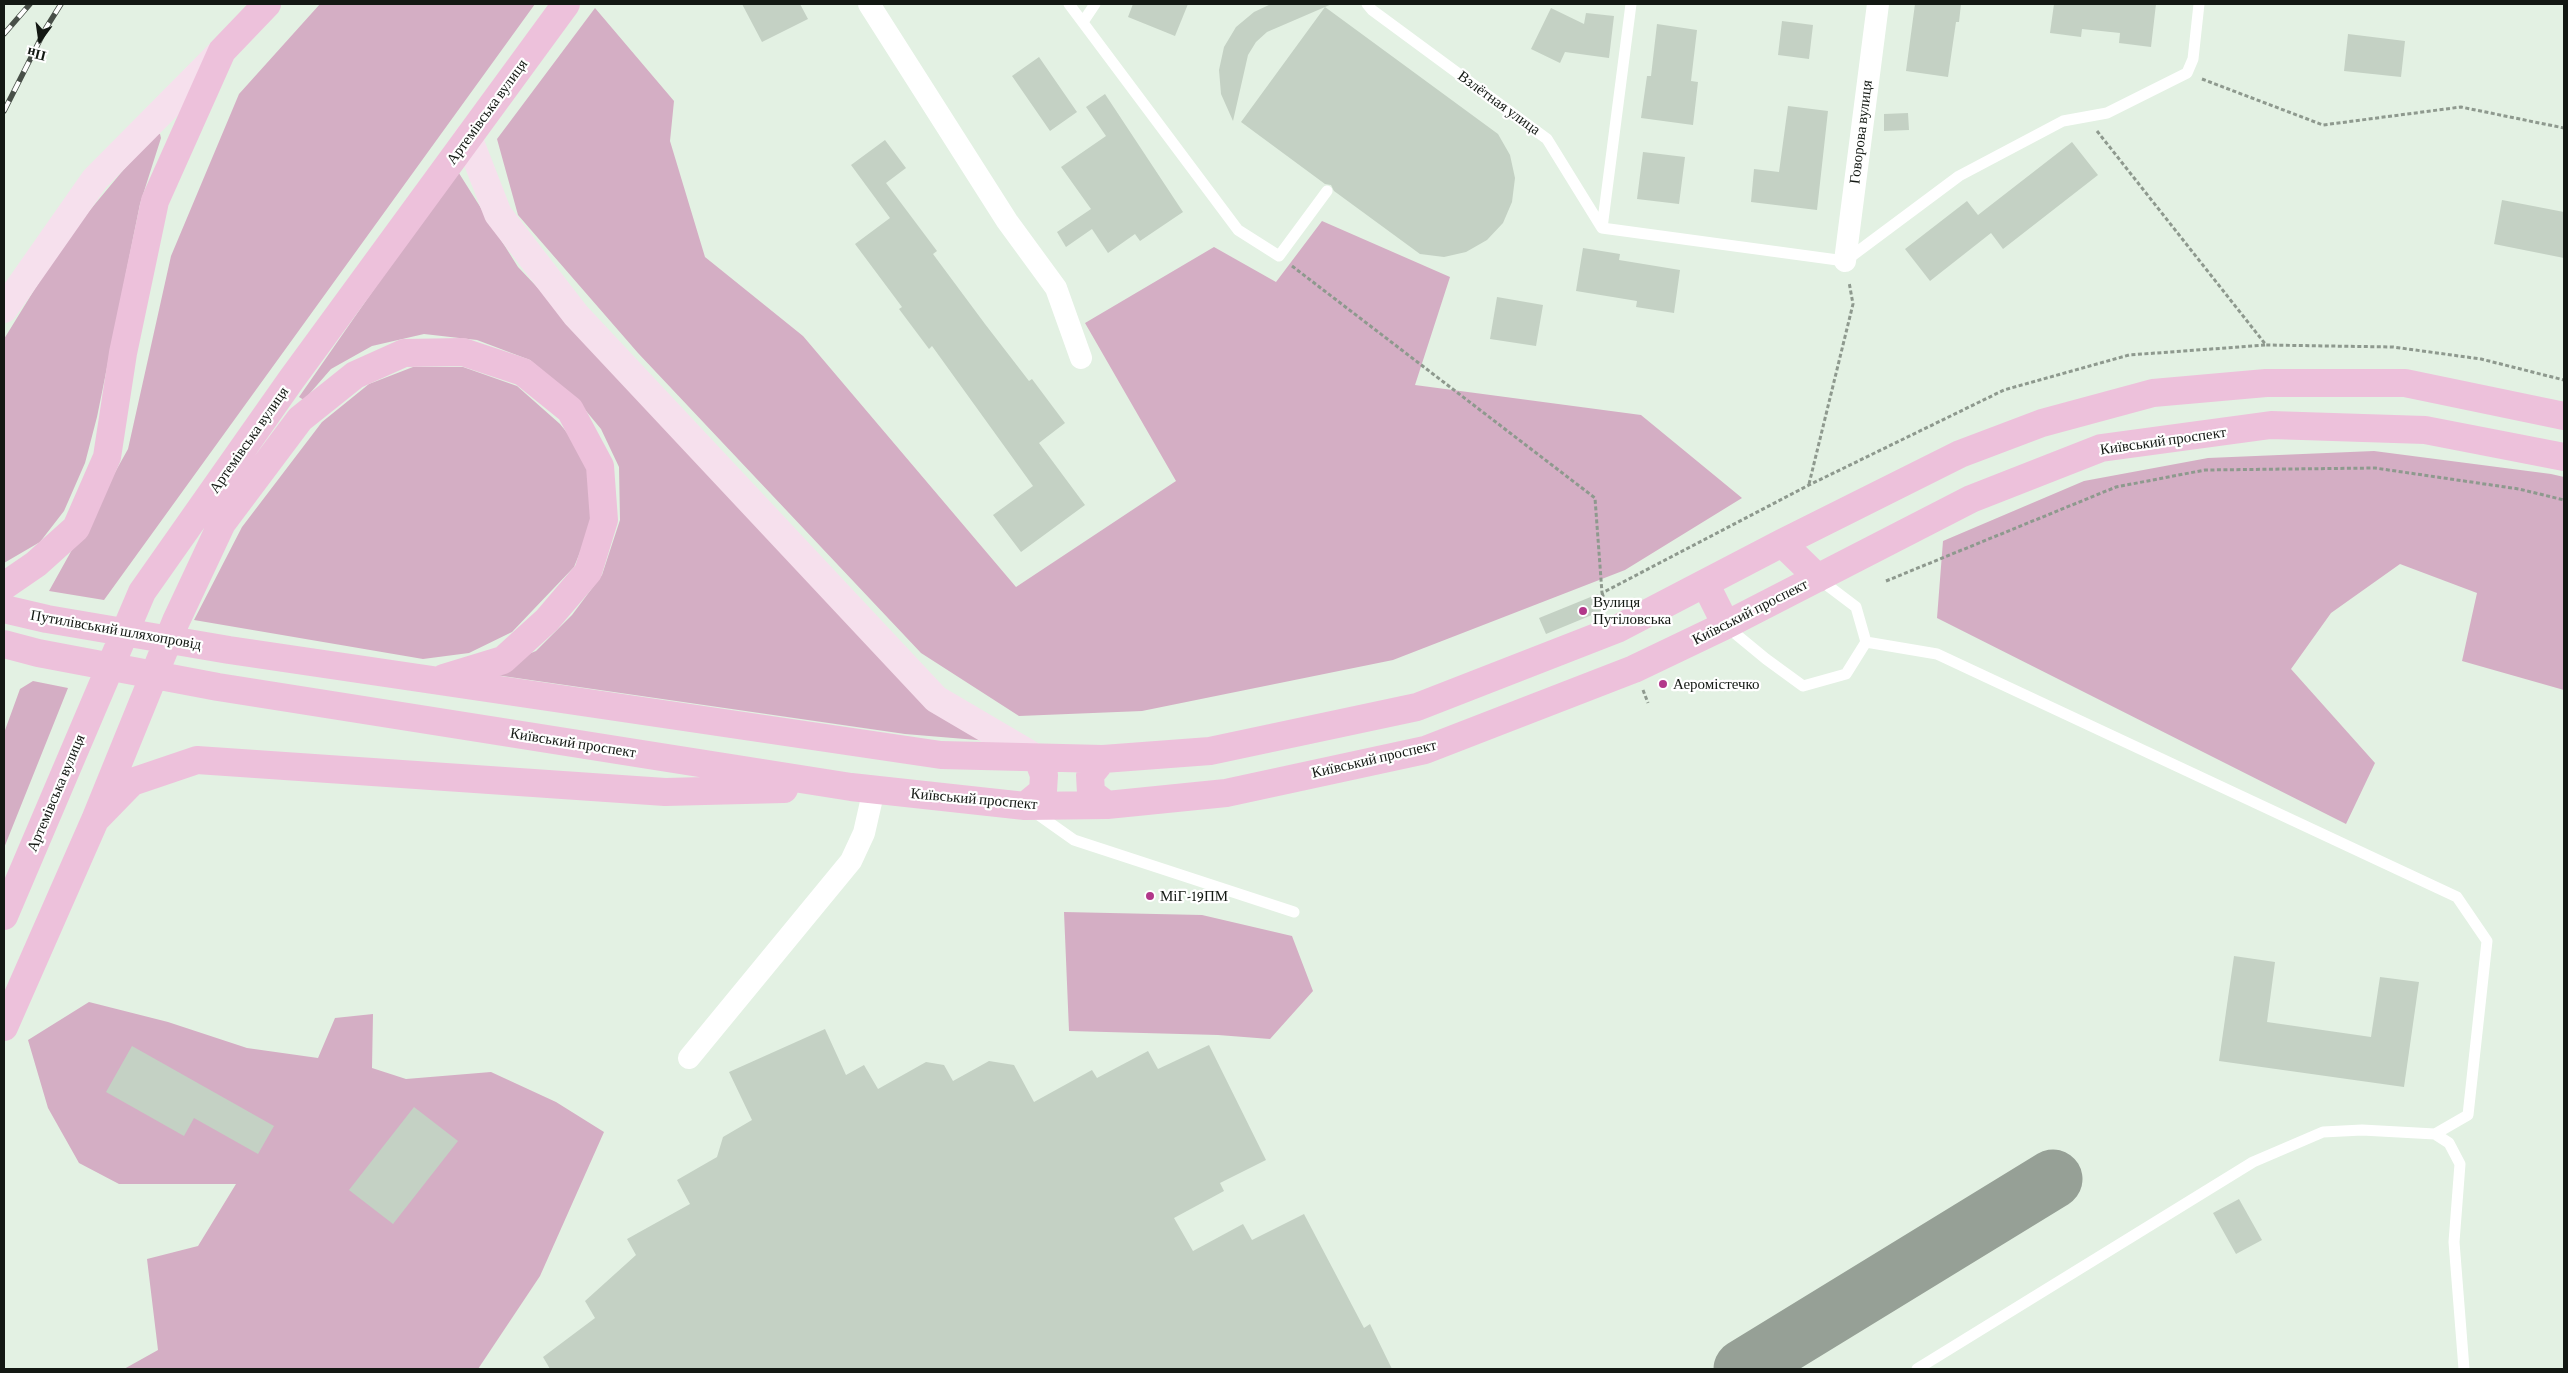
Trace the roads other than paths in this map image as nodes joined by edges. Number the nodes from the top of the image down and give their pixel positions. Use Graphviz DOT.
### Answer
graph roads {
  1 [pos="267,4"];
  2 [pos="566,4"];
  3 [pos="870,4"];
  4 [pos="1069,4"];
  5 [pos="1095,4"];
  6 [pos="1367,4"];
  7 [pos="1631,4"];
  8 [pos="1878,4"];
  9 [pos="2199,4"];
  10 [pos="1083,22"];
  11 [pos="222,51"];
  12 [pos="468,137"];
  13 [pos="1327,191"];
  14 [pos="1602,228"];
  15 [pos="1844,261"];
  16 [pos="4,309"];
  17 [pos="1081,358"];
  18 [pos="291,380"];
  19 [pos="2564,416"];
  20 [pos="2564,457"];
  21 [pos="222,523"];
  22 [pos="1782,543"];
  23 [pos="1818,578"];
  24 [pos="1705,583"];
  25 [pos="4,586"];
  26 [pos="4,608"];
  27 [pos="1726,625"];
  28 [pos="1866,642"];
  29 [pos="4,644"];
  30 [pos="436,680"];
  31 [pos="1038,759"];
  32 [pos="1103,759"];
  33 [pos="863,788"];
  34 [pos="1107,805"];
  35 [pos="1026,806"];
  36 [pos="95,820"];
  37 [pos="1294,912"];
  38 [pos="4,916"];
  39 [pos="4,1027"];
  40 [pos="689,1058"];
  41 [pos="2435,1134"];
  42 [pos="1923,1368"];
  43 [pos="2464,1369"];
  1 -- 11 [label="main road"];
  2 -- 12 [label="main road, Артемівська вулиця"];
  3 -- 17 [label="street"];
  4 -- 10 [label="lane"];
  5 -- 10 [label="lane"];
  6 -- 14 [label="lane, Взлётная улица"];
  7 -- 14 [label="lane"];
  8 -- 15 [label="street, Говорова вулиця"];
  9 -- 15 [label="lane"];
  10 -- 13 [label="lane"];
  11 -- 16 [label="street"];
  11 -- 25 [label="main road"];
  12 -- 18 [label="main road, Артемівська вулиця"];
  12 -- 31 [label="street"];
  14 -- 15 [label="lane"];
  18 -- 21 [label="main road"];
  18 -- 38 [label="main road, Артемівська вулиця"];
  19 -- 22 [label="main road"];
  20 -- 23 [label="main road, Київський проспект"];
  21 -- 30 [label="main road"];
  21 -- 36 [label="main road"];
  22 -- 23 [label="main road"];
  22 -- 24 [label="main road"];
  23 -- 27 [label="main road, Київський проспект"];
  23 -- 28 [label="lane"];
  24 -- 27 [label="main road"];
  24 -- 32 [label="main road"];
  26 -- 30 [label="main road, Путилівський шляхопровід"];
  27 -- 28 [label="lane"];
  27 -- 34 [label="main road, Київський проспект"];
  28 -- 41 [label="lane"];
  29 -- 33 [label="main road, Київський проспект"];
  30 -- 31 [label="main road"];
  31 -- 32 [label="main road"];
  31 -- 35 [label="main road"];
  32 -- 34 [label="main road"];
  33 -- 35 [label="main road, Київський проспект"];
  33 -- 36 [label="main road"];
  33 -- 40 [label="street"];
  34 -- 35 [label="main road, Київський проспект"];
  35 -- 37 [label="lane"];
  36 -- 39 [label="main road"];
  41 -- 42 [label="lane"];
  41 -- 43 [label="lane"];
}
